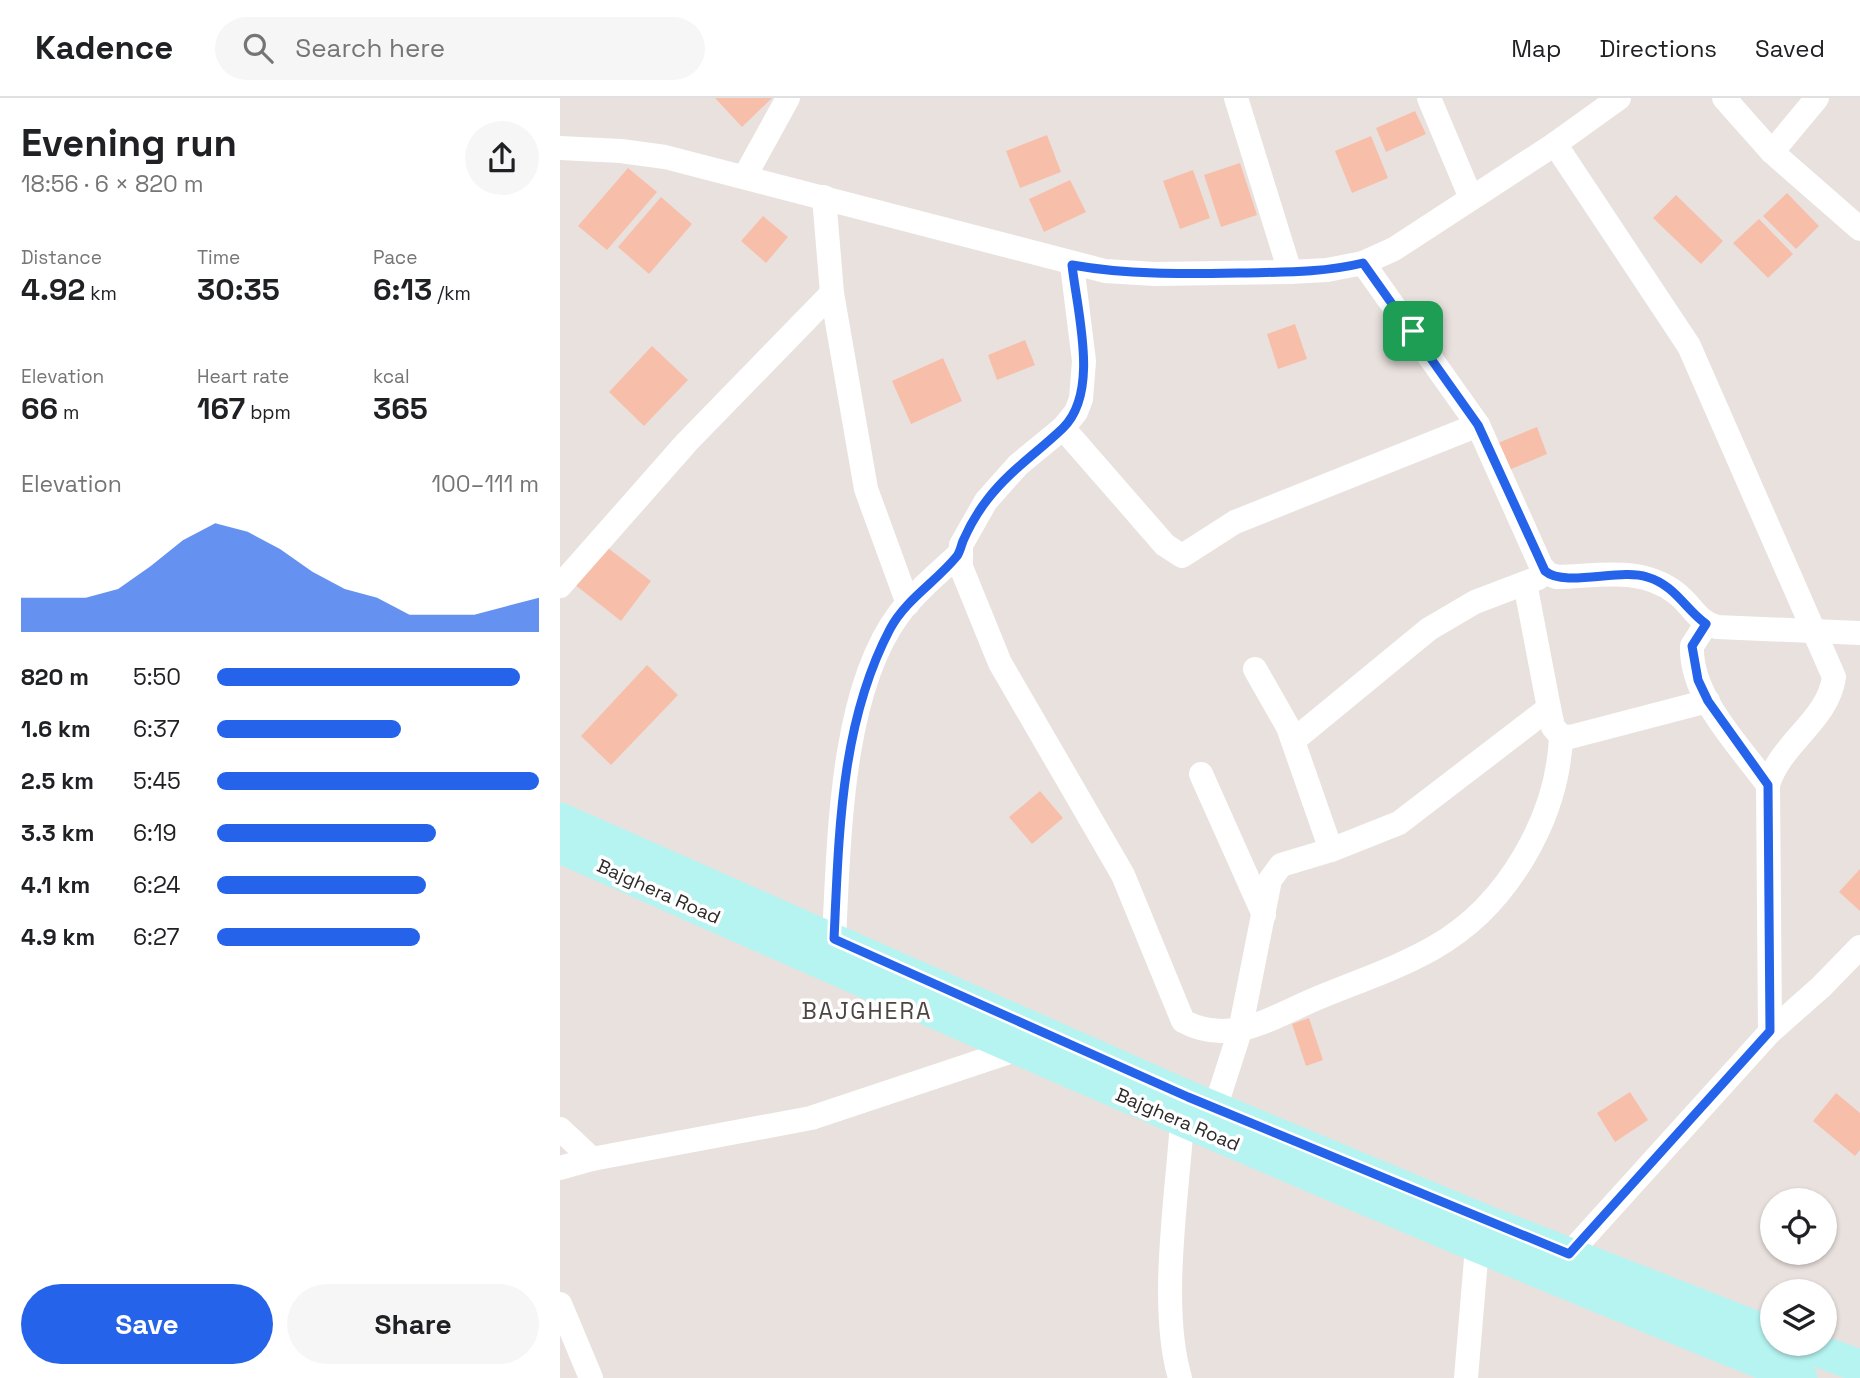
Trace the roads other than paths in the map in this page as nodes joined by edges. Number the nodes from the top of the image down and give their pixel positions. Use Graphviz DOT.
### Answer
graph roads {
  1 [pos="788,98"];
  2 [pos="1236,98"];
  3 [pos="1429,98"];
  4 [pos="1619,98"];
  5 [pos="1724,98"];
  6 [pos="1817,98"];
  7 [pos="1555,144"];
  8 [pos="560,148"];
  9 [pos="1772,152"];
  10 [pos="745,176"];
  11 [pos="824,197"];
  12 [pos="1471,198"];
  13 [pos="1860,229"];
  14 [pos="1363,263"];
  15 [pos="1072,265"];
  16 [pos="1290,272"];
  17 [pos="832,293"];
  18 [pos="1478,425"];
  19 [pos="1063,428"];
  20 [pos="959,554"];
  21 [pos="1549,574"];
  22 [pos="1525,583"];
  23 [pos="560,586"];
  24 [pos="908,604"];
  25 [pos="1706,624"];
  26 [pos="1860,633"];
  27 [pos="1814,634"];
  28 [pos="1255,669"];
  29 [pos="1708,701"];
  30 [pos="1549,708"];
  31 [pos="1561,736"];
  32 [pos="1294,740"];
  33 [pos="1201,774"];
  34 [pos="1768,785"];
  35 [pos="560,818"];
  36 [pos="560,847"];
  37 [pos="1331,850"];
  38 [pos="1264,916"];
  39 [pos="834,939"];
  40 [pos="1860,947"];
  41 [pos="1240,1031"];
  42 [pos="1770,1031"];
  43 [pos="1014,1050"];
  44 [pos="1198,1115"];
  45 [pos="560,1129"];
  46 [pos="592,1159"];
  47 [pos="560,1168"];
  48 [pos="1477,1247"];
  49 [pos="1569,1254"];
  50 [pos="560,1304"];
  51 [pos="1760,1329"];
  52 [pos="1832,1356"];
  53 [pos="1860,1366"];
  54 [pos="591,1378"];
  55 [pos="1180,1378"];
  56 [pos="1466,1378"];
  57 [pos="1801,1378"];
  1 -- 10 [label="street"];
  2 -- 16 [label="street"];
  3 -- 12 [label="street"];
  4 -- 7 [label="street"];
  5 -- 9 [label="street"];
  6 -- 9 [label="street"];
  7 -- 12 [label="street"];
  7 -- 27 [label="street"];
  8 -- 10 [label="street"];
  9 -- 13 [label="street"];
  10 -- 11 [label="street"];
  11 -- 15 [label="street"];
  11 -- 17 [label="street"];
  12 -- 14 [label="street"];
  14 -- 16 [label="street"];
  14 -- 18 [label="street"];
  15 -- 16 [label="street"];
  15 -- 19 [label="street"];
  17 -- 23 [label="street"];
  17 -- 24 [label="street"];
  18 -- 19 [label="street"];
  18 -- 21 [label="street"];
  19 -- 20 [label="street"];
  20 -- 24 [label="street"];
  20 -- 41 [label="street"];
  21 -- 22 [label="street"];
  21 -- 25 [label="street"];
  22 -- 30 [label="street"];
  22 -- 32 [label="street"];
  24 -- 39 [label="street"];
  25 -- 27 [label="street"];
  25 -- 29 [label="street"];
  26 -- 27 [label="street"];
  27 -- 34 [label="street"];
  28 -- 32 [label="street"];
  29 -- 31 [label="street"];
  29 -- 34 [label="street"];
  30 -- 31 [label="street"];
  30 -- 37 [label="street"];
  31 -- 41 [label="street"];
  32 -- 37 [label="street"];
  33 -- 38 [label="street"];
  34 -- 42 [label="street"];
  35 -- 39 [label="main road, Bajghera Road"];
  36 -- 43 [label="main road, Bajghera Road"];
  37 -- 38 [label="street"];
  38 -- 41 [label="street"];
  39 -- 44 [label="main road, Bajghera Road"];
  40 -- 42 [label="street"];
  41 -- 44 [label="street"];
  42 -- 49 [label="street"];
  43 -- 44 [label="main road, Bajghera Road"];
  43 -- 46 [label="street"];
  44 -- 48 [label="main road, Bajghera Road"];
  44 -- 49 [label="main road, Bajghera Road"];
  44 -- 55 [label="street"];
  45 -- 46 [label="street"];
  46 -- 47 [label="street"];
  48 -- 56 [label="street"];
  48 -- 57 [label="main road, Bajghera Road"];
  49 -- 51 [label="main road, Bajghera Road"];
  50 -- 54 [label="street"];
  52 -- 53 [label="main road"];
}
